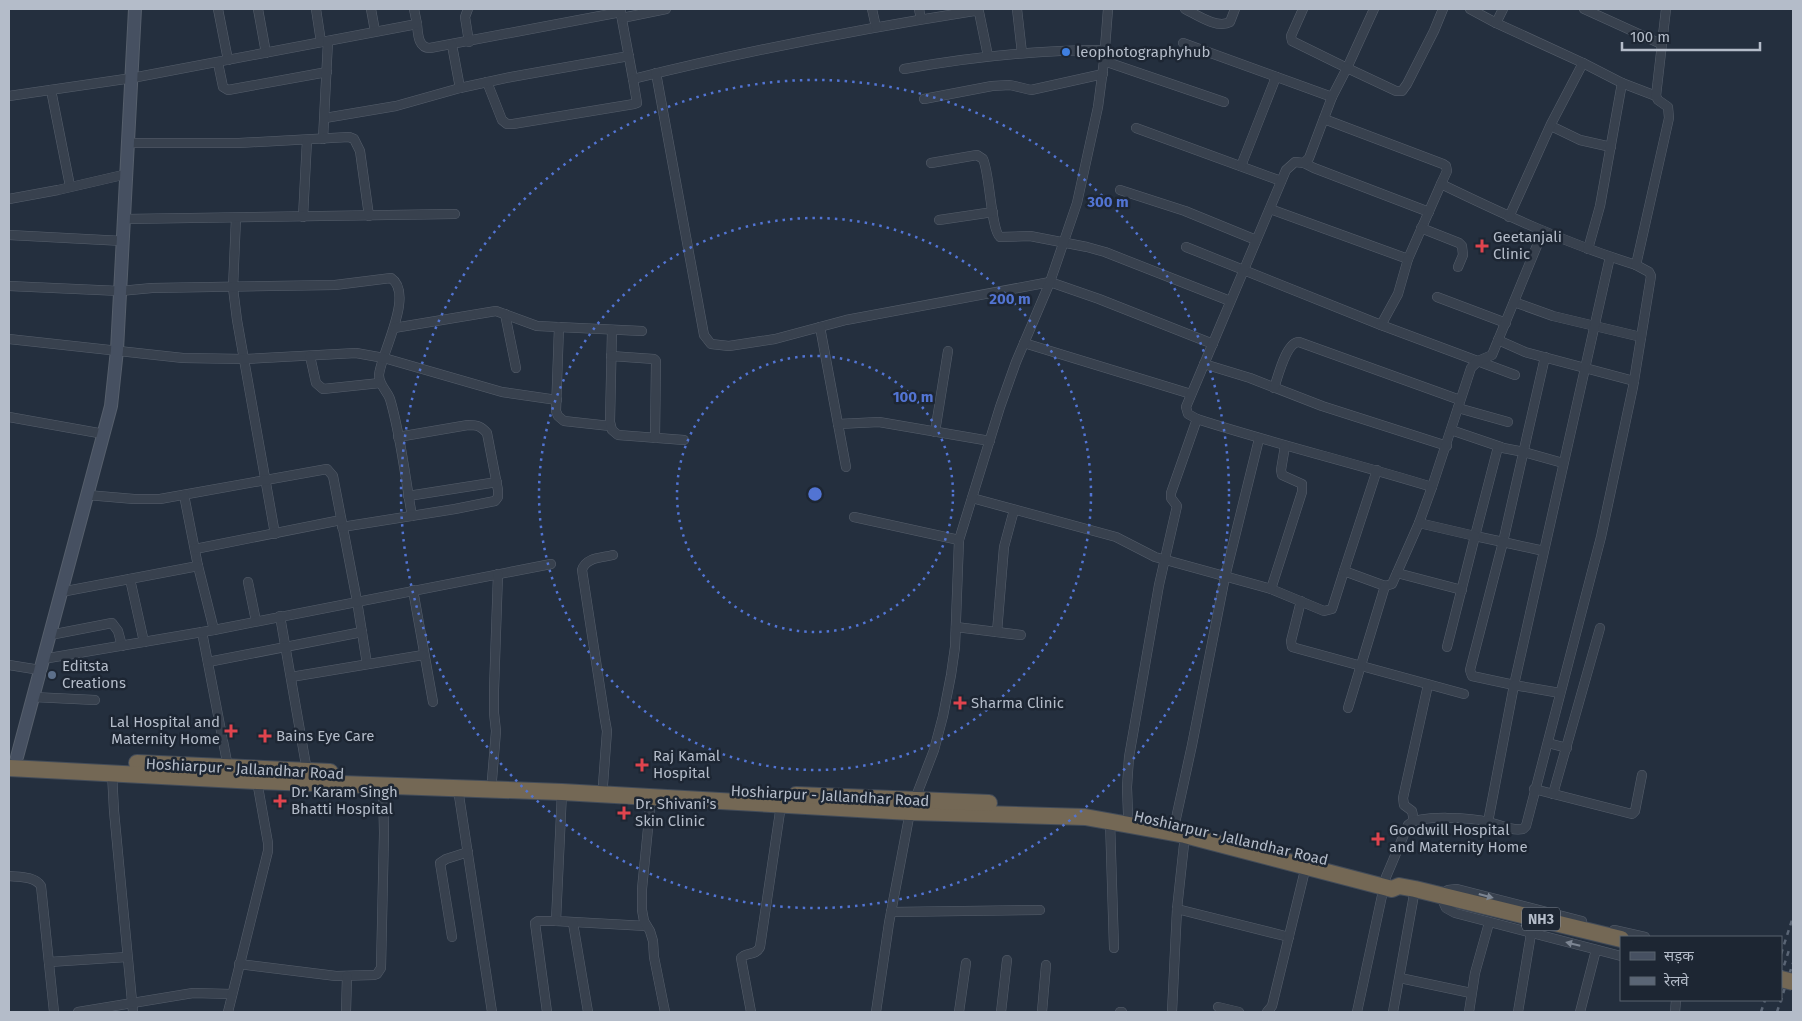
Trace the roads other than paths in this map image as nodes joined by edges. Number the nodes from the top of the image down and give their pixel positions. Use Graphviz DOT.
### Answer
graph roads {
  1 [pos="135,9"];
  2 [pos="218,9"];
  3 [pos="258,9"];
  4 [pos="316,9"];
  5 [pos="371,9"];
  6 [pos="414,9"];
  7 [pos="468,9"];
  8 [pos="666,9"];
  9 [pos="872,9"];
  10 [pos="919,9"];
  11 [pos="1017,9"];
  12 [pos="1108,9"];
  13 [pos="1185,9"];
  14 [pos="1235,9"];
  15 [pos="1303,9"];
  16 [pos="1374,9"];
  17 [pos="1443,9"];
  18 [pos="1470,9"];
  19 [pos="1503,9"];
  20 [pos="1584,9"];
  21 [pos="1666,9"];
  22 [pos="957,11"];
  23 [pos="621,13"];
  24 [pos="921,19"];
  25 [pos="1496,23"];
  26 [pos="417,24"];
  27 [pos="876,27"];
  28 [pos="375,32"];
  29 [pos="324,42"];
  30 [pos="469,42"];
  31 [pos="1183,43"];
  32 [pos="1661,44"];
  33 [pos="452,45"];
  34 [pos="1104,50"];
  35 [pos="266,53"];
  36 [pos="1022,53"];
  37 [pos="629,56"];
  38 [pos="988,56"];
  39 [pos="228,60"];
  40 [pos="1104,61"];
  41 [pos="218,63"];
  42 [pos="1583,64"];
  43 [pos="1347,68"];
  44 [pos="904,69"];
  45 [pos="327,72"];
  46 [pos="656,73"];
  47 [pos="1103,74"];
  48 [pos="1276,77"];
  49 [pos="132,78"];
  50 [pos="634,79"];
  51 [pos="487,82"];
  52 [pos="1622,83"];
  53 [pos="460,88"];
  54 [pos="51,90"];
  55 [pos="9,96"];
  56 [pos="1656,96"];
  57 [pos="1332,97"];
  58 [pos="924,99"];
  59 [pos="1224,102"];
  60 [pos="325,118"];
  61 [pos="1324,119"];
  62 [pos="1550,126"];
  63 [pos="1136,128"];
  64 [pos="307,140"];
  65 [pos="323,140"];
  66 [pos="128,143"];
  67 [pos="1610,147"];
  68 [pos="931,163"];
  69 [pos="1304,163"];
  70 [pos="1242,166"];
  71 [pos="127,174"];
  72 [pos="1282,181"];
  73 [pos="1441,184"];
  74 [pos="70,186"];
  75 [pos="1120,190"];
  76 [pos="9,199"];
  77 [pos="1270,209"];
  78 [pos="993,212"];
  79 [pos="1430,212"];
  80 [pos="455,214"];
  81 [pos="369,216"];
  82 [pos="1509,216"];
  83 [pos="303,217"];
  84 [pos="236,218"];
  85 [pos="125,220"];
  86 [pos="939,220"];
  87 [pos="1421,228"];
  88 [pos="1543,231"];
  89 [pos="9,235"];
  90 [pos="1256,240"];
  91 [pos="123,241"];
  92 [pos="1063,244"];
  93 [pos="1186,248"];
  94 [pos="1588,249"];
  95 [pos="1610,257"];
  96 [pos="1408,260"];
  97 [pos="1636,265"];
  98 [pos="1458,267"];
  99 [pos="1243,271"];
  100 [pos="1050,282"];
  101 [pos="9,286"];
  102 [pos="233,288"];
  103 [pos="120,291"];
  104 [pos="1437,297"];
  105 [pos="1230,301"];
  106 [pos="1514,302"];
  107 [pos="505,314"];
  108 [pos="1506,323"];
  109 [pos="1381,325"];
  110 [pos="1594,326"];
  111 [pos="559,327"];
  112 [pos="820,327"];
  113 [pos="394,328"];
  114 [pos="612,330"];
  115 [pos="642,332"];
  116 [pos="1641,337"];
  117 [pos="9,339"];
  118 [pos="1498,340"];
  119 [pos="1024,344"];
  120 [pos="1213,344"];
  121 [pos="117,350"];
  122 [pos="948,351"];
  123 [pos="310,356"];
  124 [pos="611,356"];
  125 [pos="1545,357"];
  126 [pos="384,358"];
  127 [pos="245,359"];
  128 [pos="1478,361"];
  129 [pos="1204,364"];
  130 [pos="516,368"];
  131 [pos="1584,368"];
  132 [pos="1516,376"];
  133 [pos="1634,381"];
  134 [pos="380,383"];
  135 [pos="1274,388"];
  136 [pos="1191,394"];
  137 [pos="556,400"];
  138 [pos="1459,404"];
  139 [pos="9,417"];
  140 [pos="1197,419"];
  141 [pos="1508,422"];
  142 [pos="838,424"];
  143 [pos="610,426"];
  144 [pos="1452,430"];
  145 [pos="935,432"];
  146 [pos="104,434"];
  147 [pos="398,437"];
  148 [pos="655,438"];
  149 [pos="1259,439"];
  150 [pos="684,440"];
  151 [pos="990,441"];
  152 [pos="1285,446"];
  153 [pos="1447,446"];
  154 [pos="1500,447"];
  155 [pos="1524,452"];
  156 [pos="1563,463"];
  157 [pos="846,467"];
  158 [pos="1377,470"];
  159 [pos="266,479"];
  160 [pos="497,482"];
  161 [pos="1432,487"];
  162 [pos="88,495"];
  163 [pos="184,495"];
  164 [pos="408,496"];
  165 [pos="972,498"];
  166 [pos="1014,510"];
  167 [pos="412,516"];
  168 [pos="854,517"];
  169 [pos="1418,523"];
  170 [pos="341,524"];
  171 [pos="275,534"];
  172 [pos="1475,536"];
  173 [pos="959,540"];
  174 [pos="1503,542"];
  175 [pos="195,549"];
  176 [pos="1544,550"];
  177 [pos="613,555"];
  178 [pos="1166,560"];
  179 [pos="551,564"];
  180 [pos="198,566"];
  181 [pos="1344,571"];
  182 [pos="1397,573"];
  183 [pos="498,574"];
  184 [pos="1225,577"];
  185 [pos="130,579"];
  186 [pos="248,582"];
  187 [pos="1385,586"];
  188 [pos="1271,589"];
  189 [pos="412,590"];
  190 [pos="1462,590"];
  191 [pos="61,592"];
  192 [pos="357,601"];
  193 [pos="1301,601"];
  194 [pos="280,616"];
  195 [pos="256,621"];
  196 [pos="956,627"];
  197 [pos="1600,628"];
  198 [pos="214,630"];
  199 [pos="202,632"];
  200 [pos="362,632"];
  201 [pos="997,632"];
  202 [pos="50,635"];
  203 [pos="1021,635"];
  204 [pos="144,642"];
  205 [pos="122,646"];
  206 [pos="286,646"];
  207 [pos="1447,647"];
  208 [pos="424,655"];
  209 [pos="208,662"];
  210 [pos="42,664"];
  211 [pos="367,664"];
  212 [pos="9,665"];
  213 [pos="1360,666"];
  214 [pos="291,677"];
  215 [pos="1514,685"];
  216 [pos="1428,686"];
  217 [pos="1560,693"];
  218 [pos="1464,694"];
  219 [pos="32,697"];
  220 [pos="94,700"];
  221 [pos="433,702"];
  222 [pos="1348,708"];
  223 [pos="1548,743"];
  224 [pos="1567,748"];
  225 [pos="12,761"];
  226 [pos="37,764"];
  227 [pos="228,767"];
  228 [pos="307,771"];
  229 [pos="112,774"];
  230 [pos="1642,775"];
  231 [pos="492,780"];
  232 [pos="257,781"];
  233 [pos="603,785"];
  234 [pos="383,786"];
  235 [pos="458,789"];
  236 [pos="1534,789"];
  237 [pos="562,792"];
  238 [pos="1554,794"];
  239 [pos="650,798"];
  240 [pos="781,805"];
  241 [pos="912,806"];
  242 [pos="1128,814"];
  243 [pos="1110,820"];
  244 [pos="1414,821"];
  245 [pos="1488,822"];
  246 [pos="1180,829"];
  247 [pos="468,852"];
  248 [pos="1306,866"];
  249 [pos="9,876"];
  250 [pos="1396,885"];
  251 [pos="1440,895"];
  252 [pos="1177,909"];
  253 [pos="1040,910"];
  254 [pos="891,912"];
  255 [pos="556,921"];
  256 [pos="573,923"];
  257 [pos="1490,923"];
  258 [pos="646,926"];
  259 [pos="1531,934"];
  260 [pos="1641,936"];
  261 [pos="452,937"];
  262 [pos="1289,937"];
  263 [pos="1620,939"];
  264 [pos="1114,948"];
  265 [pos="1596,950"];
  266 [pos="127,956"];
  267 [pos="1620,956"];
  268 [pos="1007,960"];
  269 [pos="49,962"];
  270 [pos="966,963"];
  271 [pos="239,964"];
  272 [pos="1046,965"];
  273 [pos="347,976"];
  274 [pos="1400,978"];
  275 [pos="1471,993"];
  276 [pos="232,994"];
  277 [pos="1218,1007"];
  278 [pos="133,1008"];
  279 [pos="54,1012"];
  280 [pos="78,1012"];
  281 [pos="228,1012"];
  282 [pos="346,1012"];
  283 [pos="492,1012"];
  284 [pos="547,1012"];
  285 [pos="588,1012"];
  286 [pos="665,1012"];
  287 [pos="751,1012"];
  288 [pos="876,1012"];
  289 [pos="959,1012"];
  290 [pos="1001,1012"];
  291 [pos="1042,1012"];
  292 [pos="1172,1012"];
  293 [pos="1239,1012"];
  294 [pos="1267,1012"];
  295 [pos="1357,1012"];
  296 [pos="1396,1012"];
  297 [pos="1469,1012"];
  298 [pos="1518,1012"];
  299 [pos="1580,1012"];
  1 -- 49 [label="street"];
  2 -- 39 [label="street"];
  3 -- 35 [label="street"];
  4 -- 29 [label="street"];
  5 -- 28 [label="street"];
  6 -- 26 [label="street"];
  7 -- 30 [label="street"];
  8 -- 23 [label="street"];
  9 -- 27 [label="street"];
  10 -- 24 [label="street"];
  11 -- 36 [label="street"];
  12 -- 34 [label="street"];
  13 -- 14 [label="street"];
  15 -- 43 [label="street"];
  16 -- 43 [label="street"];
  17 -- 43 [label="street"];
  18 -- 25 [label="street"];
  19 -- 25 [label="street"];
  20 -- 32 [label="street"];
  21 -- 32 [label="street"];
  22 -- 24 [label="street"];
  22 -- 38 [label="street"];
  23 -- 30 [label="street"];
  23 -- 37 [label="street"];
  24 -- 27 [label="street"];
  25 -- 42 [label="street"];
  26 -- 28 [label="street"];
  26 -- 33 [label="street"];
  27 -- 46 [label="street"];
  28 -- 29 [label="street"];
  29 -- 35 [label="street"];
  29 -- 45 [label="street"];
  30 -- 33 [label="street"];
  31 -- 48 [label="street"];
  32 -- 56 [label="street"];
  33 -- 53 [label="street"];
  34 -- 36 [label="street"];
  34 -- 40 [label="street"];
  35 -- 39 [label="street"];
  36 -- 38 [label="street"];
  37 -- 50 [label="street"];
  37 -- 51 [label="street"];
  38 -- 44 [label="street"];
  39 -- 41 [label="street"];
  40 -- 47 [label="street"];
  40 -- 59 [label="street"];
  41 -- 45 [label="street"];
  41 -- 49 [label="street"];
  42 -- 52 [label="street"];
  42 -- 62 [label="street"];
  43 -- 57 [label="street"];
  45 -- 60 [label="street"];
  46 -- 50 [label="street"];
  46 -- 112 [label="street"];
  47 -- 58 [label="street"];
  47 -- 92 [label="street"];
  48 -- 57 [label="street"];
  48 -- 70 [label="street"];
  49 -- 54 [label="street"];
  49 -- 66 [label="street"];
  50 -- 51 [label="street"];
  51 -- 53 [label="street"];
  52 -- 56 [label="street"];
  52 -- 67 [label="street"];
  53 -- 60 [label="street"];
  54 -- 55 [label="street"];
  54 -- 74 [label="street"];
  56 -- 97 [label="street"];
  57 -- 61 [label="street"];
  60 -- 65 [label="street"];
  61 -- 69 [label="street"];
  61 -- 73 [label="street"];
  62 -- 67 [label="street"];
  62 -- 82 [label="street"];
  63 -- 70 [label="street"];
  64 -- 65 [label="street"];
  64 -- 66 [label="street"];
  64 -- 83 [label="street"];
  65 -- 81 [label="street"];
  66 -- 71 [label="street"];
  67 -- 94 [label="street"];
  68 -- 78 [label="street"];
  69 -- 72 [label="street"];
  69 -- 79 [label="street"];
  70 -- 72 [label="street"];
  71 -- 74 [label="street"];
  71 -- 85 [label="street"];
  72 -- 77 [label="street"];
  73 -- 79 [label="street"];
  73 -- 82 [label="street"];
  74 -- 76 [label="street"];
  75 -- 90 [label="street"];
  77 -- 90 [label="street"];
  77 -- 96 [label="street"];
  78 -- 86 [label="street"];
  78 -- 92 [label="street"];
  79 -- 87 [label="street"];
  80 -- 81 [label="street"];
  81 -- 83 [label="street"];
  82 -- 88 [label="street"];
  83 -- 84 [label="street"];
  84 -- 85 [label="street"];
  84 -- 102 [label="street"];
  85 -- 91 [label="street"];
  87 -- 96 [label="street"];
  87 -- 98 [label="street"];
  88 -- 94 [label="street"];
  88 -- 106 [label="street"];
  89 -- 91 [label="street"];
  90 -- 99 [label="street"];
  91 -- 103 [label="street"];
  92 -- 100 [label="street"];
  92 -- 105 [label="street"];
  93 -- 99 [label="street"];
  94 -- 95 [label="street"];
  95 -- 97 [label="street"];
  95 -- 110 [label="street"];
  96 -- 109 [label="street"];
  97 -- 116 [label="street"];
  99 -- 105 [label="street"];
  99 -- 109 [label="street"];
  100 -- 112 [label="street"];
  100 -- 119 [label="street"];
  100 -- 120 [label="street"];
  101 -- 103 [label="street"];
  102 -- 103 [label="street"];
  102 -- 113 [label="street"];
  102 -- 127 [label="street"];
  103 -- 121 [label="street"];
  104 -- 108 [label="street"];
  105 -- 120 [label="street"];
  106 -- 108 [label="street"];
  106 -- 110 [label="street"];
  107 -- 111 [label="street"];
  107 -- 113 [label="street"];
  107 -- 130 [label="street"];
  108 -- 118 [label="street"];
  109 -- 128 [label="street"];
  110 -- 116 [label="street"];
  110 -- 131 [label="street"];
  111 -- 114 [label="street"];
  111 -- 137 [label="street"];
  112 -- 142 [label="street"];
  113 -- 126 [label="street"];
  114 -- 115 [label="street"];
  114 -- 124 [label="street"];
  116 -- 133 [label="street"];
  117 -- 121 [label="street"];
  118 -- 125 [label="street"];
  118 -- 128 [label="street"];
  119 -- 136 [label="street"];
  119 -- 151 [label="street"];
  120 -- 129 [label="street"];
  121 -- 127 [label="street"];
  121 -- 146 [label="street"];
  122 -- 145 [label="street"];
  123 -- 126 [label="street"];
  123 -- 127 [label="street"];
  123 -- 134 [label="street"];
  124 -- 143 [label="street"];
  124 -- 148 [label="street"];
  125 -- 131 [label="street"];
  125 -- 155 [label="street"];
  126 -- 134 [label="street"];
  126 -- 137 [label="street"];
  127 -- 159 [label="street"];
  128 -- 132 [label="street"];
  128 -- 138 [label="street"];
  129 -- 135 [label="street"];
  129 -- 136 [label="street"];
  131 -- 133 [label="street"];
  131 -- 156 [label="street"];
  133 -- 217 [label="street"];
  134 -- 147 [label="street"];
  135 -- 138 [label="street"];
  135 -- 153 [label="street"];
  136 -- 140 [label="street"];
  137 -- 143 [label="street"];
  138 -- 141 [label="street"];
  138 -- 144 [label="street"];
  139 -- 146 [label="street"];
  140 -- 149 [label="street"];
  140 -- 178 [label="street"];
  142 -- 145 [label="street"];
  142 -- 157 [label="street"];
  143 -- 148 [label="street"];
  144 -- 153 [label="street"];
  144 -- 154 [label="street"];
  145 -- 151 [label="street"];
  146 -- 162 [label="street"];
  147 -- 160 [label="street"];
  147 -- 164 [label="street"];
  148 -- 150 [label="street"];
  149 -- 152 [label="street"];
  149 -- 184 [label="street"];
  151 -- 165 [label="street"];
  152 -- 158 [label="street"];
  152 -- 188 [label="street"];
  153 -- 161 [label="street"];
  154 -- 155 [label="street"];
  154 -- 172 [label="street"];
  155 -- 156 [label="street"];
  155 -- 174 [label="street"];
  156 -- 176 [label="street"];
  158 -- 161 [label="street"];
  158 -- 181 [label="street"];
  159 -- 163 [label="street"];
  159 -- 170 [label="street"];
  159 -- 171 [label="street"];
  160 -- 164 [label="street"];
  160 -- 167 [label="street"];
  161 -- 169 [label="street"];
  162 -- 163 [label="street"];
  162 -- 191 [label="street"];
  163 -- 175 [label="street"];
  164 -- 167 [label="street"];
  165 -- 166 [label="street"];
  165 -- 173 [label="street"];
  166 -- 178 [label="street"];
  166 -- 201 [label="street"];
  167 -- 170 [label="street"];
  168 -- 173 [label="street"];
  169 -- 172 [label="street"];
  169 -- 182 [label="street"];
  170 -- 171 [label="street"];
  170 -- 192 [label="street"];
  171 -- 175 [label="street"];
  172 -- 174 [label="street"];
  172 -- 190 [label="street"];
  173 -- 196 [label="street"];
  174 -- 176 [label="street"];
  174 -- 215 [label="street"];
  175 -- 180 [label="street"];
  176 -- 215 [label="street"];
  177 -- 233 [label="street"];
  178 -- 184 [label="street"];
  178 -- 242 [label="street"];
  179 -- 183 [label="street"];
  180 -- 185 [label="street"];
  180 -- 198 [label="street"];
  181 -- 187 [label="street"];
  181 -- 193 [label="street"];
  182 -- 187 [label="street"];
  182 -- 190 [label="street"];
  183 -- 189 [label="street"];
  183 -- 231 [label="street"];
  184 -- 188 [label="street"];
  184 -- 246 [label="street"];
  185 -- 191 [label="street"];
  185 -- 204 [label="street"];
  186 -- 195 [label="street"];
  187 -- 213 [label="street"];
  188 -- 193 [label="street"];
  189 -- 192 [label="street"];
  189 -- 208 [label="street"];
  190 -- 207 [label="street"];
  191 -- 202 [label="street"];
  192 -- 194 [label="street"];
  192 -- 200 [label="street"];
  193 -- 213 [label="street"];
  194 -- 195 [label="street"];
  194 -- 206 [label="street"];
  195 -- 198 [label="street"];
  196 -- 201 [label="street"];
  196 -- 241 [label="street"];
  197 -- 224 [label="street"];
  198 -- 199 [label="street"];
  199 -- 204 [label="street"];
  199 -- 209 [label="street"];
  200 -- 206 [label="street"];
  200 -- 211 [label="street"];
  201 -- 203 [label="street"];
  202 -- 205 [label="street"];
  202 -- 210 [label="street"];
  204 -- 205 [label="street"];
  205 -- 210 [label="street"];
  206 -- 209 [label="street"];
  206 -- 214 [label="street"];
  208 -- 211 [label="street"];
  208 -- 221 [label="street"];
  209 -- 227 [label="street"];
  210 -- 212 [label="street"];
  210 -- 219 [label="street"];
  211 -- 214 [label="street"];
  213 -- 216 [label="street"];
  213 -- 222 [label="street"];
  214 -- 228 [label="street"];
  215 -- 217 [label="street"];
  215 -- 245 [label="street"];
  216 -- 218 [label="street"];
  216 -- 244 [label="street"];
  217 -- 223 [label="street"];
  219 -- 220 [label="street"];
  219 -- 225 [label="street"];
  223 -- 224 [label="street"];
  223 -- 236 [label="street"];
  224 -- 238 [label="street"];
  225 -- 226 [label="highway, Hoshiarpur - Jallandhar Road / NH3"];
  226 -- 227 [label="highway, Hoshiarpur - Jallandhar Road / NH3"];
  226 -- 229 [label="highway, Hoshiarpur - Jallandhar Road / NH3"];
  227 -- 228 [label="highway, Hoshiarpur - Jallandhar Road / NH3"];
  228 -- 231 [label="highway, Hoshiarpur - Jallandhar Road / NH3"];
  229 -- 232 [label="highway, Hoshiarpur - Jallandhar Road / NH3"];
  229 -- 266 [label="street"];
  230 -- 238 [label="street"];
  231 -- 233 [label="highway, Hoshiarpur - Jallandhar Road / NH3"];
  232 -- 234 [label="highway, Hoshiarpur - Jallandhar Road / NH3"];
  232 -- 271 [label="street"];
  233 -- 241 [label="highway, Hoshiarpur - Jallandhar Road / NH3"];
  234 -- 235 [label="highway, Hoshiarpur - Jallandhar Road / NH3"];
  234 -- 273 [label="street"];
  235 -- 237 [label="highway, Hoshiarpur - Jallandhar Road / NH3"];
  235 -- 247 [label="street"];
  236 -- 238 [label="street"];
  236 -- 245 [label="street"];
  237 -- 239 [label="highway, Hoshiarpur - Jallandhar Road / NH3"];
  237 -- 255 [label="street"];
  239 -- 240 [label="highway, Hoshiarpur - Jallandhar Road / NH3"];
  239 -- 258 [label="street"];
  240 -- 241 [label="highway, Hoshiarpur - Jallandhar Road / NH3"];
  240 -- 287 [label="street"];
  241 -- 242 [label="highway, Hoshiarpur - Jallandhar Road / NH3"];
  241 -- 243 [label="highway, Hoshiarpur - Jallandhar Road / NH3"];
  241 -- 254 [label="street"];
  242 -- 246 [label="highway, Hoshiarpur - Jallandhar Road / NH3"];
  243 -- 246 [label="highway, Hoshiarpur - Jallandhar Road / NH3"];
  243 -- 264 [label="street"];
  244 -- 245 [label="street"];
  244 -- 250 [label="street"];
  246 -- 248 [label="highway, Hoshiarpur - Jallandhar Road / NH3"];
  246 -- 250 [label="highway, Hoshiarpur - Jallandhar Road / NH3"];
  246 -- 252 [label="street"];
  247 -- 261 [label="street"];
  247 -- 283 [label="street"];
  248 -- 250 [label="highway, Hoshiarpur - Jallandhar Road / NH3"];
  248 -- 262 [label="street"];
  249 -- 269 [label="street"];
  250 -- 251 [label="highway, Hoshiarpur - Jallandhar Road / NH3"];
  250 -- 274 [label="street"];
  250 -- 295 [label="street"];
  251 -- 257 [label="street"];
  251 -- 260 [label="street, one-way"];
  251 -- 263 [label="highway, NH3"];
  252 -- 262 [label="street"];
  252 -- 292 [label="street"];
  253 -- 254 [label="street"];
  254 -- 288 [label="street"];
  255 -- 256 [label="street"];
  255 -- 284 [label="street"];
  256 -- 258 [label="street"];
  256 -- 285 [label="street"];
  257 -- 259 [label="street"];
  257 -- 275 [label="street"];
  258 -- 286 [label="street"];
  265 -- 259 [label="street, one-way"];
  259 -- 298 [label="street"];
  262 -- 294 [label="street"];
  265 -- 267 [label="street"];
  265 -- 299 [label="street"];
  266 -- 269 [label="street"];
  266 -- 278 [label="street"];
  268 -- 290 [label="street"];
  269 -- 279 [label="street"];
  270 -- 289 [label="street"];
  271 -- 273 [label="street"];
  271 -- 276 [label="street"];
  272 -- 291 [label="street"];
  273 -- 282 [label="street"];
  274 -- 275 [label="street"];
  274 -- 296 [label="street"];
  275 -- 297 [label="street"];
  276 -- 278 [label="street"];
  276 -- 281 [label="street"];
  277 -- 293 [label="street"];
  278 -- 280 [label="street"];
}
